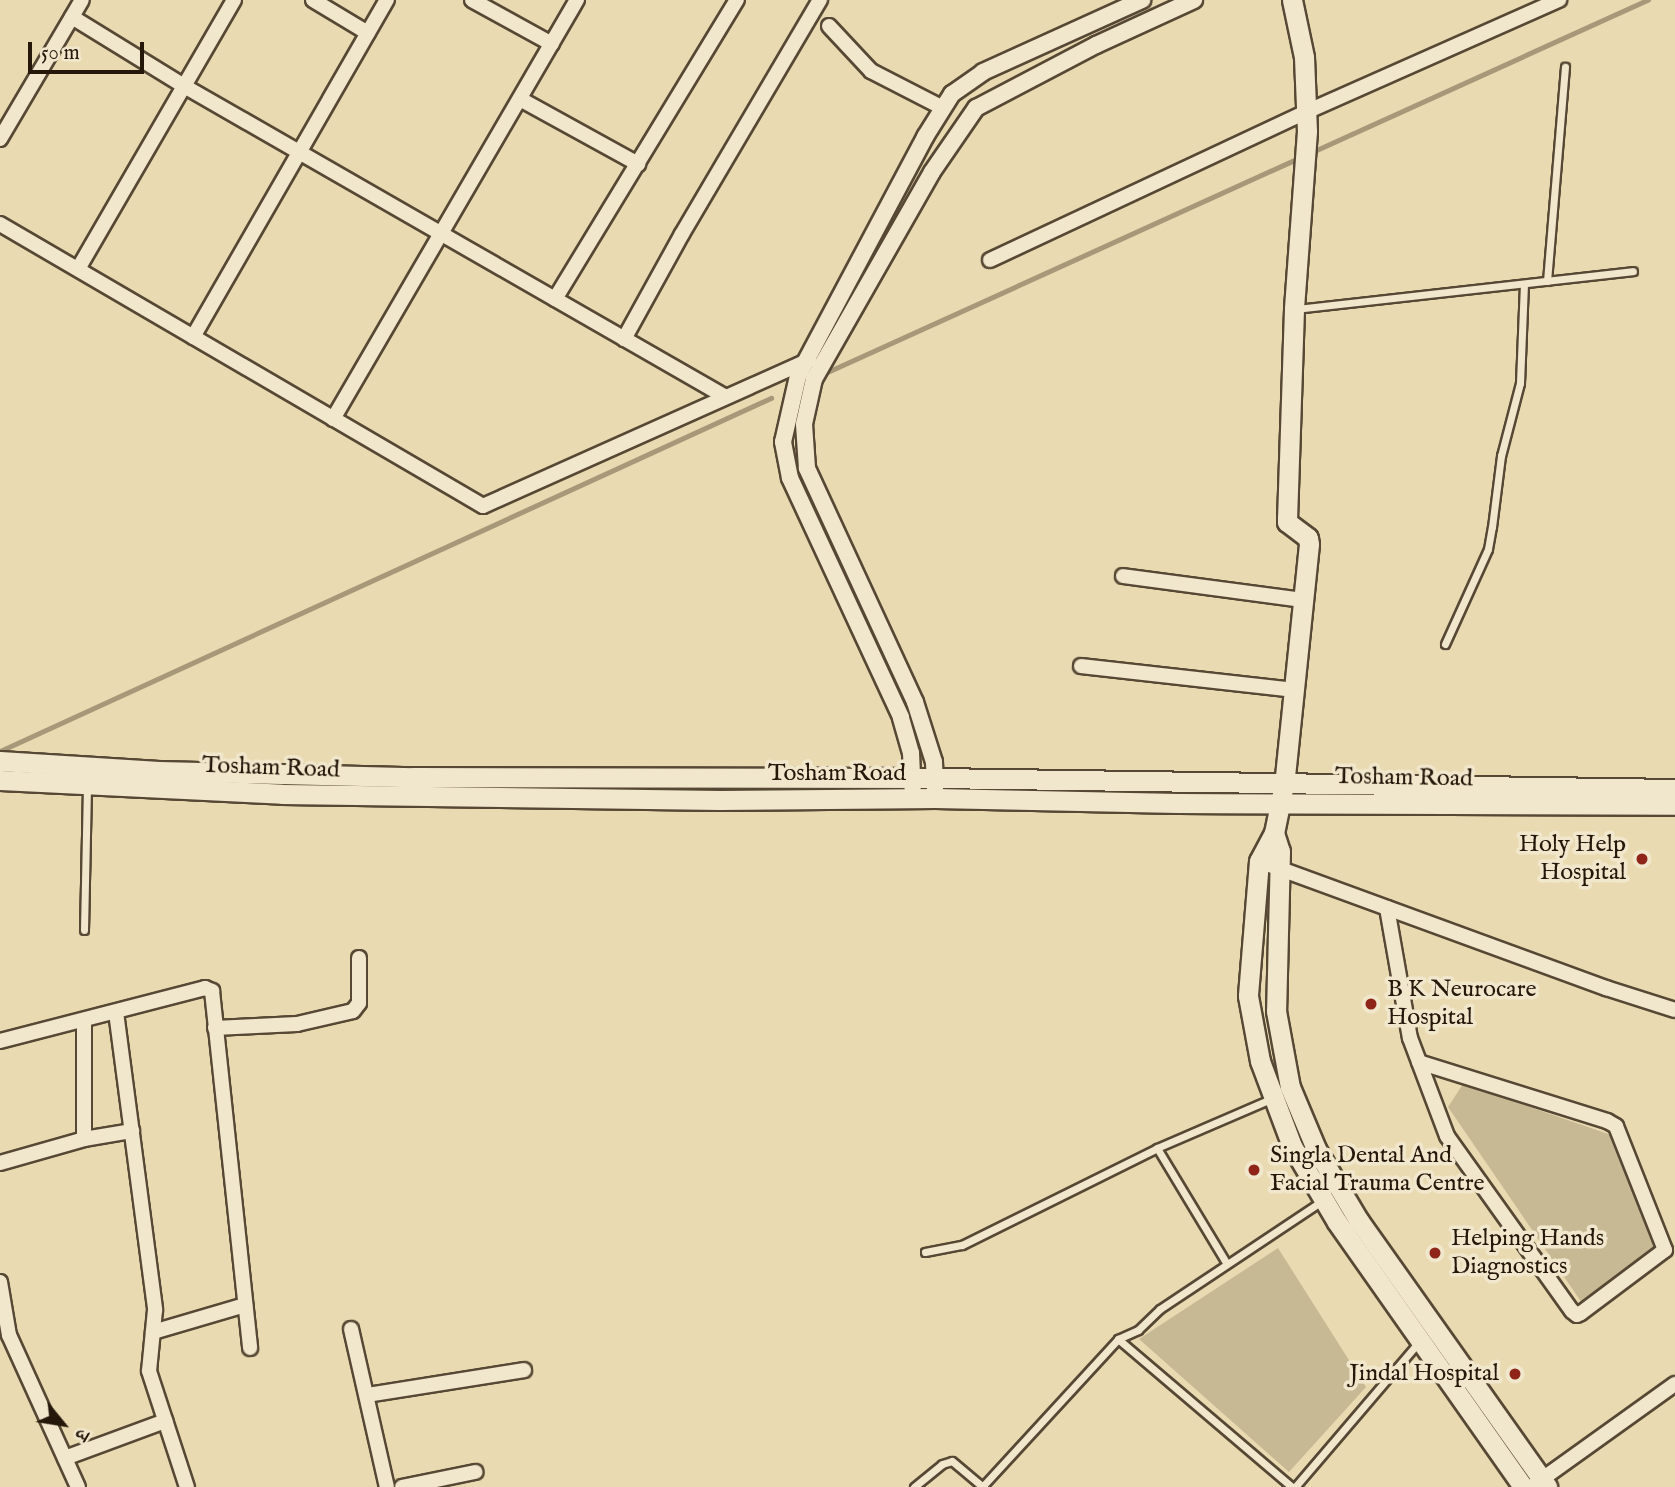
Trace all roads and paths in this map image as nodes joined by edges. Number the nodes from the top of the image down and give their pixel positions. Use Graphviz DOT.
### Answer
graph roads {
  1 [pos="82,0"];
  2 [pos="234,0"];
  3 [pos="313,0"];
  4 [pos="387,0"];
  5 [pos="472,0"];
  6 [pos="577,0"];
  7 [pos="737,0"];
  8 [pos="820,0"];
  9 [pos="1142,0"];
  10 [pos="1195,0"];
  11 [pos="1292,0"];
  12 [pos="1559,0"];
  13 [pos="72,17"];
  14 [pos="829,26"];
  15 [pos="368,33"];
  16 [pos="552,44"];
  17 [pos="1565,67"];
  18 [pos="184,86"];
  19 [pos="520,99"];
  20 [pos="943,108"];
  21 [pos="1306,111"];
  22 [pos="0,139"];
  23 [pos="299,152"];
  24 [pos="638,164"];
  25 [pos="0,224"];
  26 [pos="442,234"];
  27 [pos="990,260"];
  28 [pos="78,269"];
  29 [pos="1633,271"];
  30 [pos="1547,281"];
  31 [pos="1524,284"];
  32 [pos="555,299"];
  33 [pos="1294,309"];
  34 [pos="193,337"];
  35 [pos="624,339"];
  36 [pos="829,351"];
  37 [pos="806,362"];
  38 [pos="724,396"];
  39 [pos="333,419"];
  40 [pos="1124,576"];
  41 [pos="1303,600"];
  42 [pos="1445,644"];
  43 [pos="1081,666"];
  44 [pos="1295,690"];
  45 [pos="0,769"];
  46 [pos="935,778"];
  47 [pos="87,785"];
  48 [pos="913,789"];
  49 [pos="1675,789"];
  50 [pos="1283,793"];
  51 [pos="935,798"];
  52 [pos="1675,805"];
  53 [pos="1274,833"];
  54 [pos="1259,861"];
  55 [pos="1280,868"];
  56 [pos="1387,908"];
  57 [pos="83,930"];
  58 [pos="1252,936"];
  59 [pos="1276,938"];
  60 [pos="359,958"];
  61 [pos="1675,1010"];
  62 [pos="116,1012"];
  63 [pos="84,1020"];
  64 [pos="215,1028"];
  65 [pos="0,1041"];
  66 [pos="1419,1062"];
  67 [pos="1274,1098"];
  68 [pos="132,1131"];
  69 [pos="84,1139"];
  70 [pos="1157,1148"];
  71 [pos="0,1163"];
  72 [pos="1332,1195"];
  73 [pos="925,1252"];
  74 [pos="1227,1264"];
  75 [pos="0,1282"];
  76 [pos="245,1305"];
  77 [pos="351,1329"];
  78 [pos="153,1332"];
  79 [pos="1429,1336"];
  80 [pos="1118,1339"];
  81 [pos="250,1348"];
  82 [pos="524,1370"];
  83 [pos="1675,1384"];
  84 [pos="367,1395"];
  85 [pos="165,1421"];
  86 [pos="65,1458"];
  87 [pos="475,1472"];
  88 [pos="1540,1484"];
  89 [pos="78,1487"];
  90 [pos="187,1487"];
  91 [pos="387,1487"];
  92 [pos="402,1487"];
  93 [pos="914,1487"];
  94 [pos="983,1487"];
  95 [pos="1293,1487"];
  96 [pos="1523,1487"];
  1 -- 13 [label="street"];
  2 -- 18 [label="street"];
  3 -- 15 [label="street"];
  4 -- 15 [label="street"];
  5 -- 16 [label="street"];
  6 -- 16 [label="street"];
  7 -- 24 [label="street"];
  8 -- 35 [label="street"];
  9 -- 20 [label="street"];
  10 -- 36 [label="street"];
  11 -- 21 [label="main road"];
  12 -- 21 [label="street"];
  13 -- 18 [label="street"];
  13 -- 22 [label="street"];
  14 -- 20 [label="street"];
  15 -- 23 [label="street"];
  16 -- 19 [label="street"];
  17 -- 30 [label="lane"];
  18 -- 23 [label="street"];
  18 -- 28 [label="street"];
  19 -- 24 [label="street"];
  19 -- 26 [label="street"];
  20 -- 37 [label="street"];
  21 -- 27 [label="street"];
  21 -- 33 [label="main road"];
  23 -- 26 [label="street"];
  23 -- 34 [label="street"];
  24 -- 32 [label="street"];
  25 -- 28 [label="street"];
  26 -- 32 [label="street"];
  26 -- 39 [label="street"];
  28 -- 34 [label="street"];
  29 -- 30 [label="lane"];
  30 -- 31 [label="lane"];
  31 -- 33 [label="lane"];
  31 -- 42 [label="lane"];
  32 -- 35 [label="street"];
  33 -- 41 [label="main road"];
  34 -- 39 [label="street"];
  35 -- 38 [label="street"];
  36 -- 37 [label="street"];
  36 -- 46 [label="street"];
  37 -- 38 [label="street"];
  37 -- 48 [label="street"];
  38 -- 39 [label="street"];
  40 -- 41 [label="street"];
  41 -- 44 [label="main road"];
  43 -- 44 [label="street"];
  44 -- 50 [label="main road"];
  45 -- 47 [label="main road, Tosham Road"];
  45 -- 48 [label="main road, Tosham Road"];
  46 -- 48 [label="main road, Tosham Road"];
  46 -- 50 [label="main road, Tosham Road"];
  46 -- 51 [label="street"];
  47 -- 48 [label="main road, Tosham Road"];
  47 -- 57 [label="lane"];
  48 -- 51 [label="main road, Tosham Road"];
  49 -- 50 [label="main road, Tosham Road"];
  50 -- 51 [label="main road, Tosham Road"];
  50 -- 52 [label="main road, Tosham Road"];
  50 -- 53 [label="main road"];
  53 -- 54 [label="main road"];
  53 -- 55 [label="main road"];
  54 -- 55 [label="street"];
  54 -- 58 [label="main road"];
  55 -- 56 [label="street"];
  55 -- 59 [label="main road"];
  56 -- 61 [label="street"];
  56 -- 66 [label="street"];
  58 -- 59 [label="main road"];
  58 -- 67 [label="main road"];
  59 -- 72 [label="main road"];
  60 -- 64 [label="street"];
  62 -- 63 [label="street"];
  62 -- 64 [label="street"];
  62 -- 68 [label="street"];
  63 -- 65 [label="street"];
  63 -- 69 [label="street"];
  64 -- 76 [label="street"];
  66 -- 66 [label="street"];
  67 -- 70 [label="lane"];
  67 -- 72 [label="main road"];
  68 -- 69 [label="street"];
  68 -- 78 [label="street"];
  69 -- 71 [label="street"];
  70 -- 73 [label="lane"];
  70 -- 74 [label="lane"];
  72 -- 74 [label="lane"];
  72 -- 79 [label="main road"];
  74 -- 80 [label="lane"];
  75 -- 86 [label="street"];
  76 -- 78 [label="street"];
  76 -- 81 [label="street"];
  77 -- 84 [label="street"];
  78 -- 85 [label="street"];
  79 -- 88 [label="main road"];
  79 -- 95 [label="lane"];
  79 -- 96 [label="main road"];
  80 -- 94 [label="lane"];
  80 -- 95 [label="lane"];
  82 -- 84 [label="street"];
  83 -- 88 [label="street"];
  84 -- 91 [label="street"];
  85 -- 86 [label="street"];
  85 -- 90 [label="street"];
  86 -- 89 [label="street"];
  87 -- 92 [label="street"];
  93 -- 94 [label="lane"];
}
